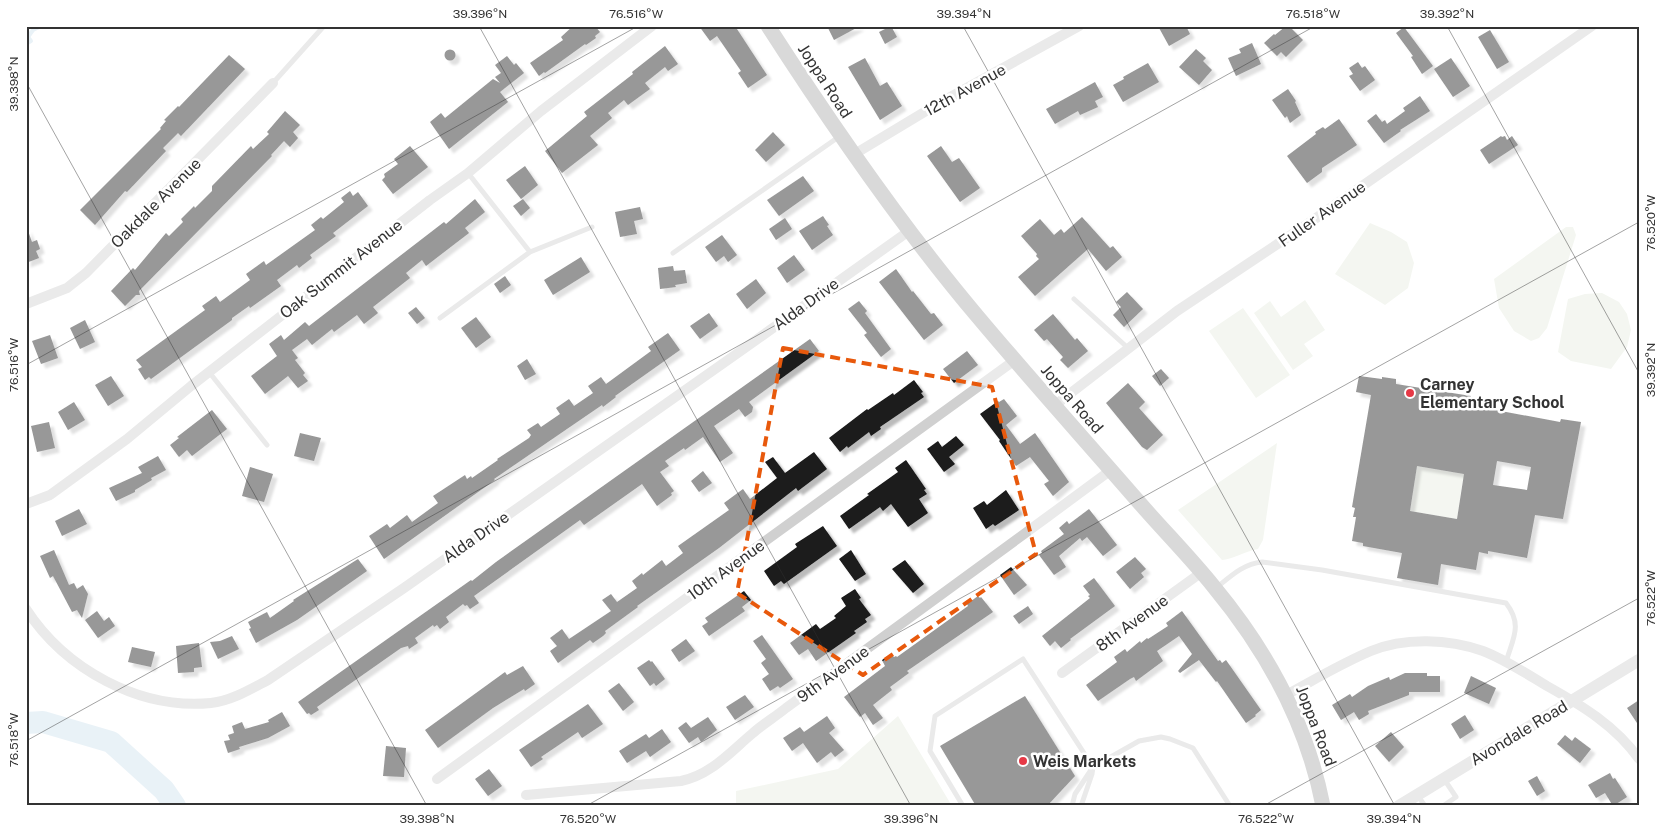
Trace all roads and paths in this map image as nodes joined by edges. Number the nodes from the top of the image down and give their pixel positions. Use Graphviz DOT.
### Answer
graph roads {
  1 [pos="324,26"];
  2 [pos="652,26"];
  3 [pos="768,26"];
  4 [pos="1079,26"];
  5 [pos="1592,26"];
  6 [pos="273,83"];
  7 [pos="840,135"];
  8 [pos="853,154"];
  9 [pos="468,173"];
  10 [pos="592,227"];
  11 [pos="909,231"];
  12 [pos="530,252"];
  13 [pos="673,253"];
  14 [pos="1074,299"];
  15 [pos="26,304"];
  16 [pos="440,318"];
  17 [pos="1128,348"];
  18 [pos="1015,360"];
  19 [pos="209,372"];
  20 [pos="1054,406"];
  21 [pos="267,445"];
  22 [pos="1111,470"];
  23 [pos="26,504"];
  24 [pos="1202,572"];
  25 [pos="1216,588"];
  26 [pos="26,609"];
  27 [pos="1639,660"];
  28 [pos="1506,662"];
  29 [pos="1062,673"];
  30 [pos="1286,695"];
  31 [pos="1573,701"];
  32 [pos="1639,759"];
  33 [pos="1092,767"];
  34 [pos="1444,778"];
  35 [pos="437,779"];
  36 [pos="1418,794"];
  37 [pos="526,795"];
  38 [pos="963,806"];
  39 [pos="1072,806"];
  40 [pos="1081,806"];
  41 [pos="1230,806"];
  42 [pos="1323,806"];
  43 [pos="1399,806"];
  44 [pos="1425,806"];
  45 [pos="1443,806"];
  1 -- 6 [label="lane"];
  2 -- 9 [label="street, Oak Summit Avenue"];
  3 -- 7 [label="main road, Joppa Road"];
  4 -- 8 [label="street, 12th Avenue"];
  5 -- 17 [label="street, Fuller Avenue"];
  6 -- 15 [label="street, Oakdale Avenue"];
  7 -- 8 [label="main road, Joppa Road"];
  7 -- 13 [label="lane"];
  8 -- 11 [label="main road, Joppa Road"];
  9 -- 12 [label="lane"];
  9 -- 19 [label="street, Oak Summit Avenue"];
  10 -- 12 [label="lane"];
  11 -- 18 [label="main road, Joppa Road"];
  11 -- 26 [label="street, Alda Drive"];
  12 -- 16 [label="lane"];
  14 -- 17 [label="lane"];
  17 -- 20 [label="street, Fuller Avenue"];
  18 -- 20 [label="main road, Joppa Road"];
  18 -- 35 [label="street, 10th Avenue"];
  19 -- 21 [label="lane"];
  19 -- 23 [label="street, Oak Summit Avenue"];
  20 -- 22 [label="main road, Joppa Road"];
  22 -- 24 [label="main road, Joppa Road"];
  22 -- 37 [label="street, 9th Avenue"];
  24 -- 25 [label="main road, Joppa Road"];
  24 -- 29 [label="street, 8th Avenue"];
  25 -- 28 [label="lane"];
  25 -- 30 [label="main road, Joppa Road"];
  27 -- 31 [label="street, Avondale Road"];
  28 -- 30 [label="street"];
  28 -- 31 [label="street"];
  30 -- 42 [label="main road, Joppa Road"];
  31 -- 32 [label="street"];
  31 -- 34 [label="street, Avondale Road"];
  33 -- 38 [label="lane"];
  33 -- 39 [label="lane"];
  33 -- 40 [label="lane"];
  33 -- 41 [label="lane"];
  34 -- 36 [label="street, Avondale Road"];
  34 -- 45 [label="lane"];
  36 -- 43 [label="street, Avondale Road"];
  36 -- 44 [label="lane"];
}
